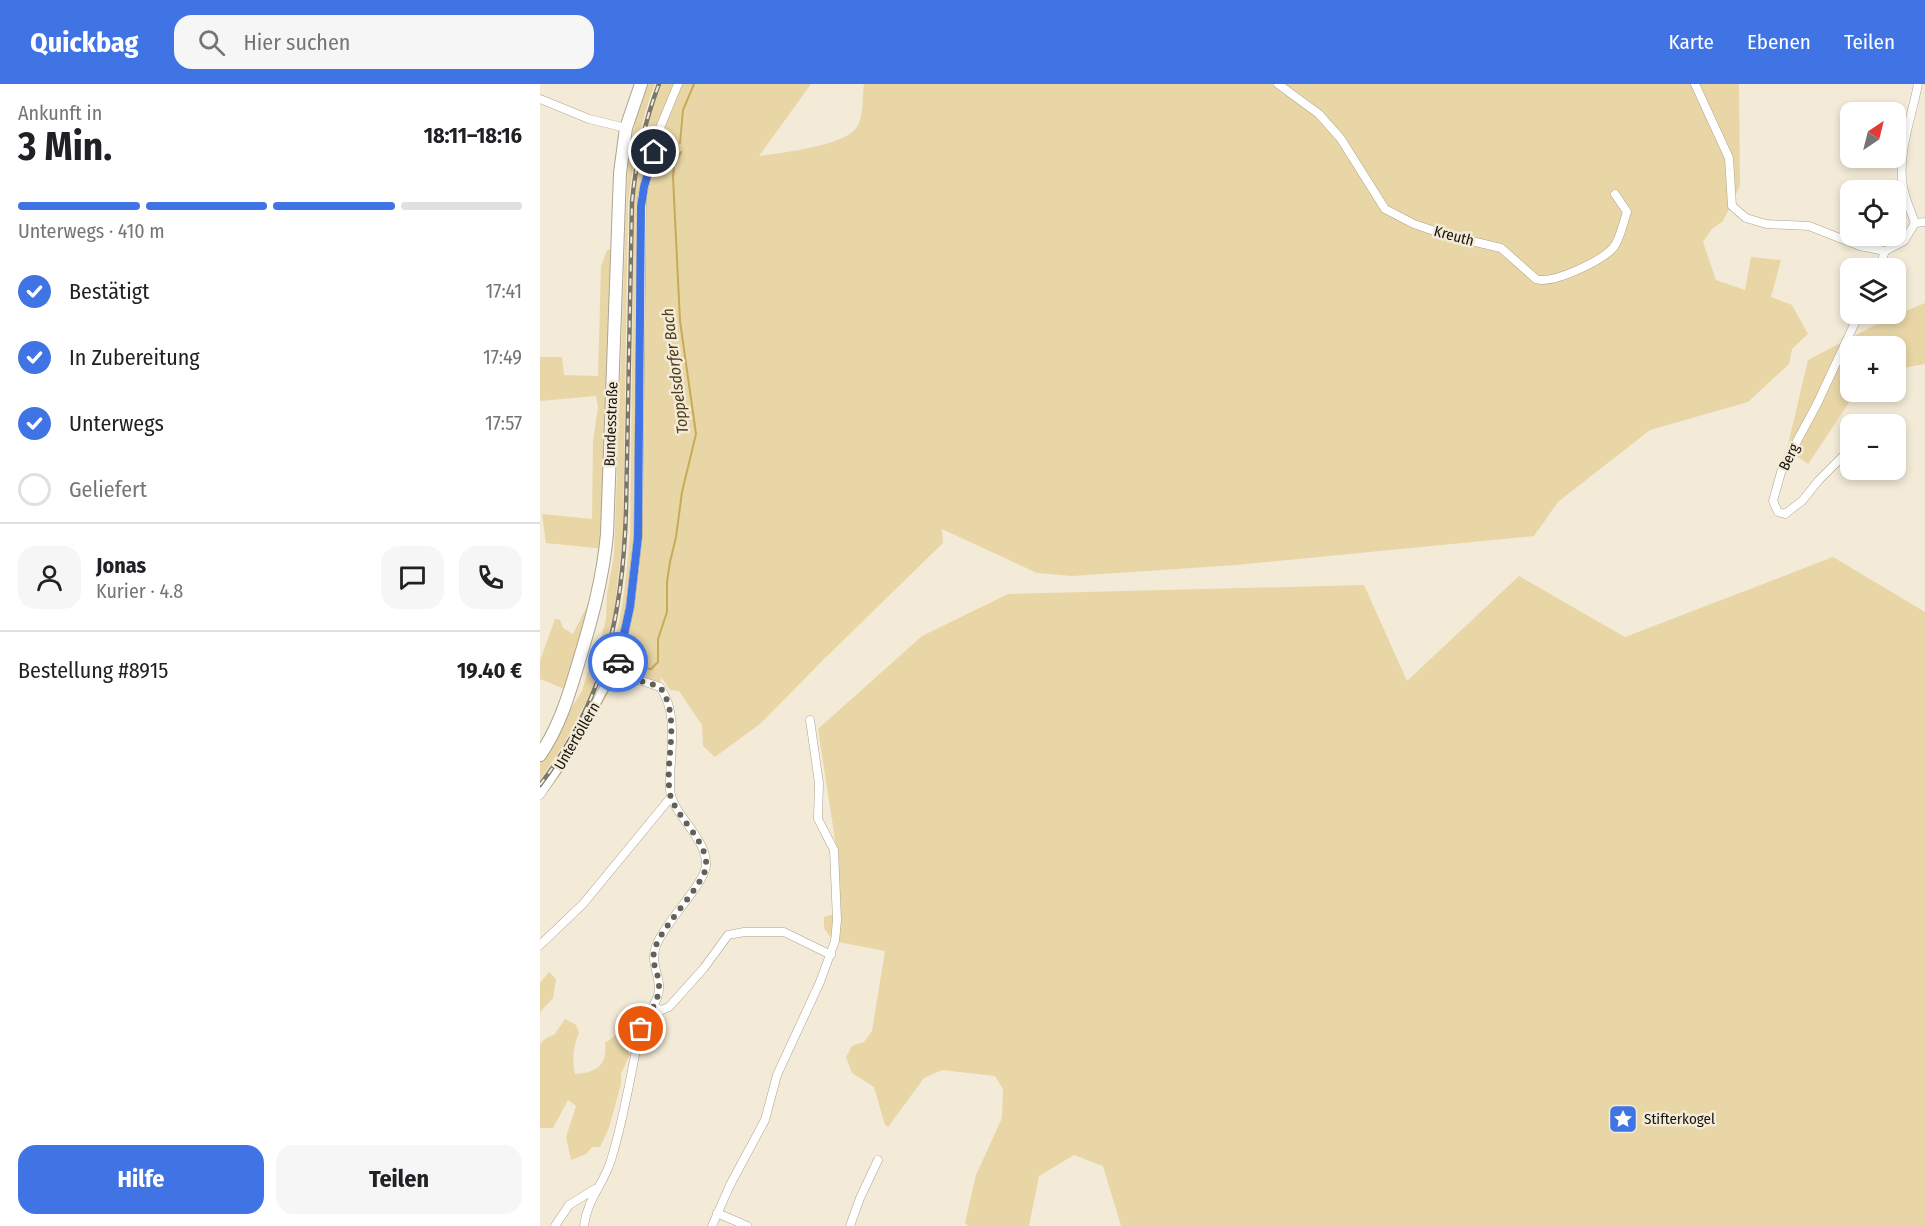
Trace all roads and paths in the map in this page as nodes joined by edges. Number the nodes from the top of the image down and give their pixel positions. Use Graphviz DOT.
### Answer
graph roads {
  1 [pos="641,84"];
  2 [pos="678,84"];
  3 [pos="1278,84"];
  4 [pos="1695,84"];
  5 [pos="1918,84"];
  6 [pos="540,99"];
  7 [pos="626,128"];
  8 [pos="1615,194"];
  9 [pos="1925,222"];
  10 [pos="1915,223"];
  11 [pos="1885,251"];
  12 [pos="1883,258"];
  13 [pos="1854,324"];
  14 [pos="1840,459"];
  15 [pos="618,662"];
  16 [pos="810,720"];
  17 [pos="540,755"];
  18 [pos="540,795"];
  19 [pos="671,798"];
  20 [pos="540,945"];
  21 [pos="831,956"];
  22 [pos="652,1007"];
  23 [pos="878,1160"];
  24 [pos="596,1188"];
  25 [pos="717,1213"];
  26 [pos="555,1226"];
  27 [pos="584,1226"];
  28 [pos="712,1226"];
  29 [pos="747,1226"];
  30 [pos="850,1226"];
  1 -- 7 [label="main road, Bundesstraße"];
  2 -- 15 [label="street, Untertöllern"];
  3 -- 8 [label="street, Kreuth"];
  4 -- 11 [label="street"];
  5 -- 10 [label="street"];
  6 -- 7 [label="street"];
  7 -- 17 [label="main road, Bundesstraße"];
  9 -- 10 [label="street"];
  10 -- 11 [label="street"];
  11 -- 12 [label="street"];
  13 -- 14 [label="street, Berg"];
  15 -- 18 [label="street, Untertöllern"];
  15 -- 19 [label="street"];
  16 -- 21 [label="street"];
  19 -- 20 [label="street"];
  19 -- 22 [label="street"];
  21 -- 22 [label="street"];
  21 -- 25 [label="street"];
  22 -- 24 [label="street"];
  23 -- 30 [label="street"];
  24 -- 26 [label="street"];
  24 -- 27 [label="street"];
  25 -- 28 [label="street"];
  25 -- 29 [label="street"];
}
